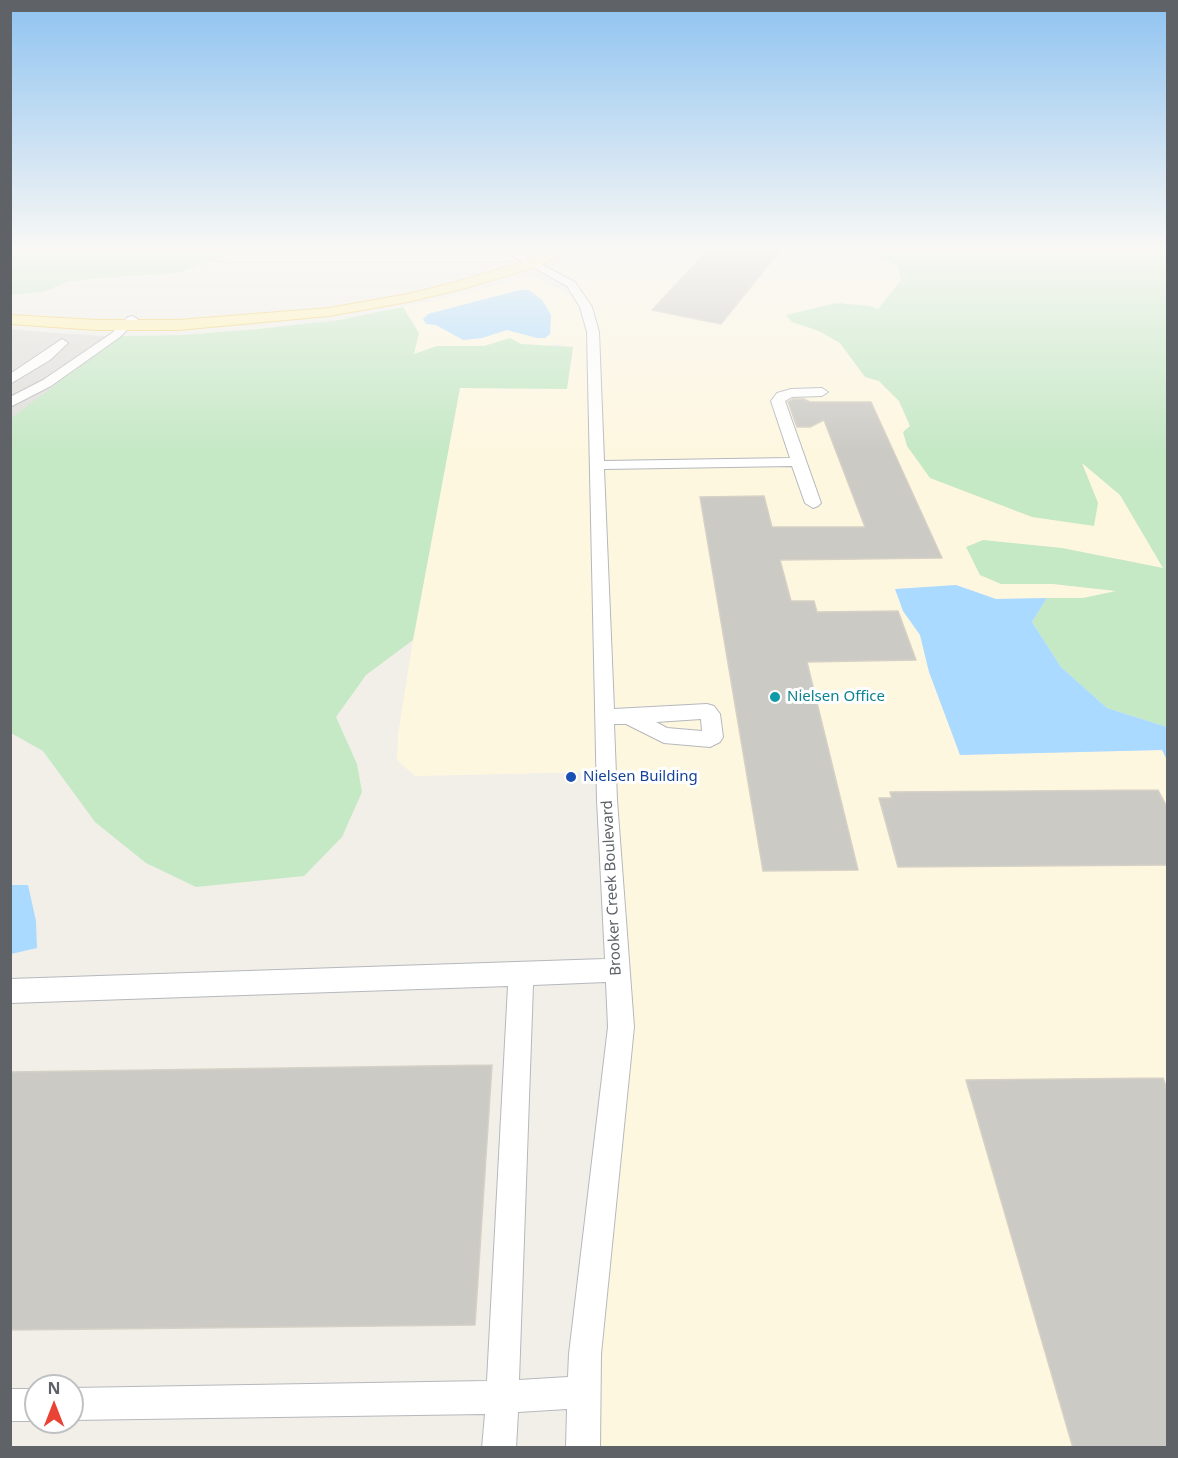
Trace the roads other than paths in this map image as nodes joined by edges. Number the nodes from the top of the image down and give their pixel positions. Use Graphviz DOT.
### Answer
graph roads {
  1 [pos="60,316"];
  2 [pos="290,316"];
  3 [pos="589,316"];
  4 [pos="10,319"];
  5 [pos="128,323"];
  6 [pos="62,343"];
  7 [pos="10,380"];
  8 [pos="822,392"];
  9 [pos="10,403"];
  10 [pos="798,462"];
  11 [pos="597,465"];
  12 [pos="813,503"];
  13 [pos="604,716"];
  14 [pos="629,717"];
  15 [pos="617,969"];
  16 [pos="521,974"];
  17 [pos="10,991"];
  18 [pos="584,1392"];
  19 [pos="502,1397"];
  20 [pos="84,1404"];
  21 [pos="499,1448"];
  22 [pos="583,1448"];
  1 -- 5 [label="main road"];
  2 -- 5 [label="main road"];
  3 -- 11 [label="street, Brooker Creek Boulevard"];
  4 -- 5 [label="main road"];
  5 -- 9 [label="street"];
  6 -- 7 [label="street"];
  8 -- 10 [label="street"];
  10 -- 11 [label="street"];
  10 -- 12 [label="street"];
  11 -- 13 [label="street, Brooker Creek Boulevard"];
  13 -- 14 [label="street"];
  13 -- 15 [label="street, Brooker Creek Boulevard"];
  15 -- 16 [label="street"];
  15 -- 18 [label="street, Brooker Creek Boulevard"];
  16 -- 17 [label="street"];
  16 -- 19 [label="street"];
  18 -- 19 [label="street"];
  18 -- 22 [label="street, Brooker Creek Boulevard"];
  19 -- 20 [label="street"];
  19 -- 21 [label="street"];
}
